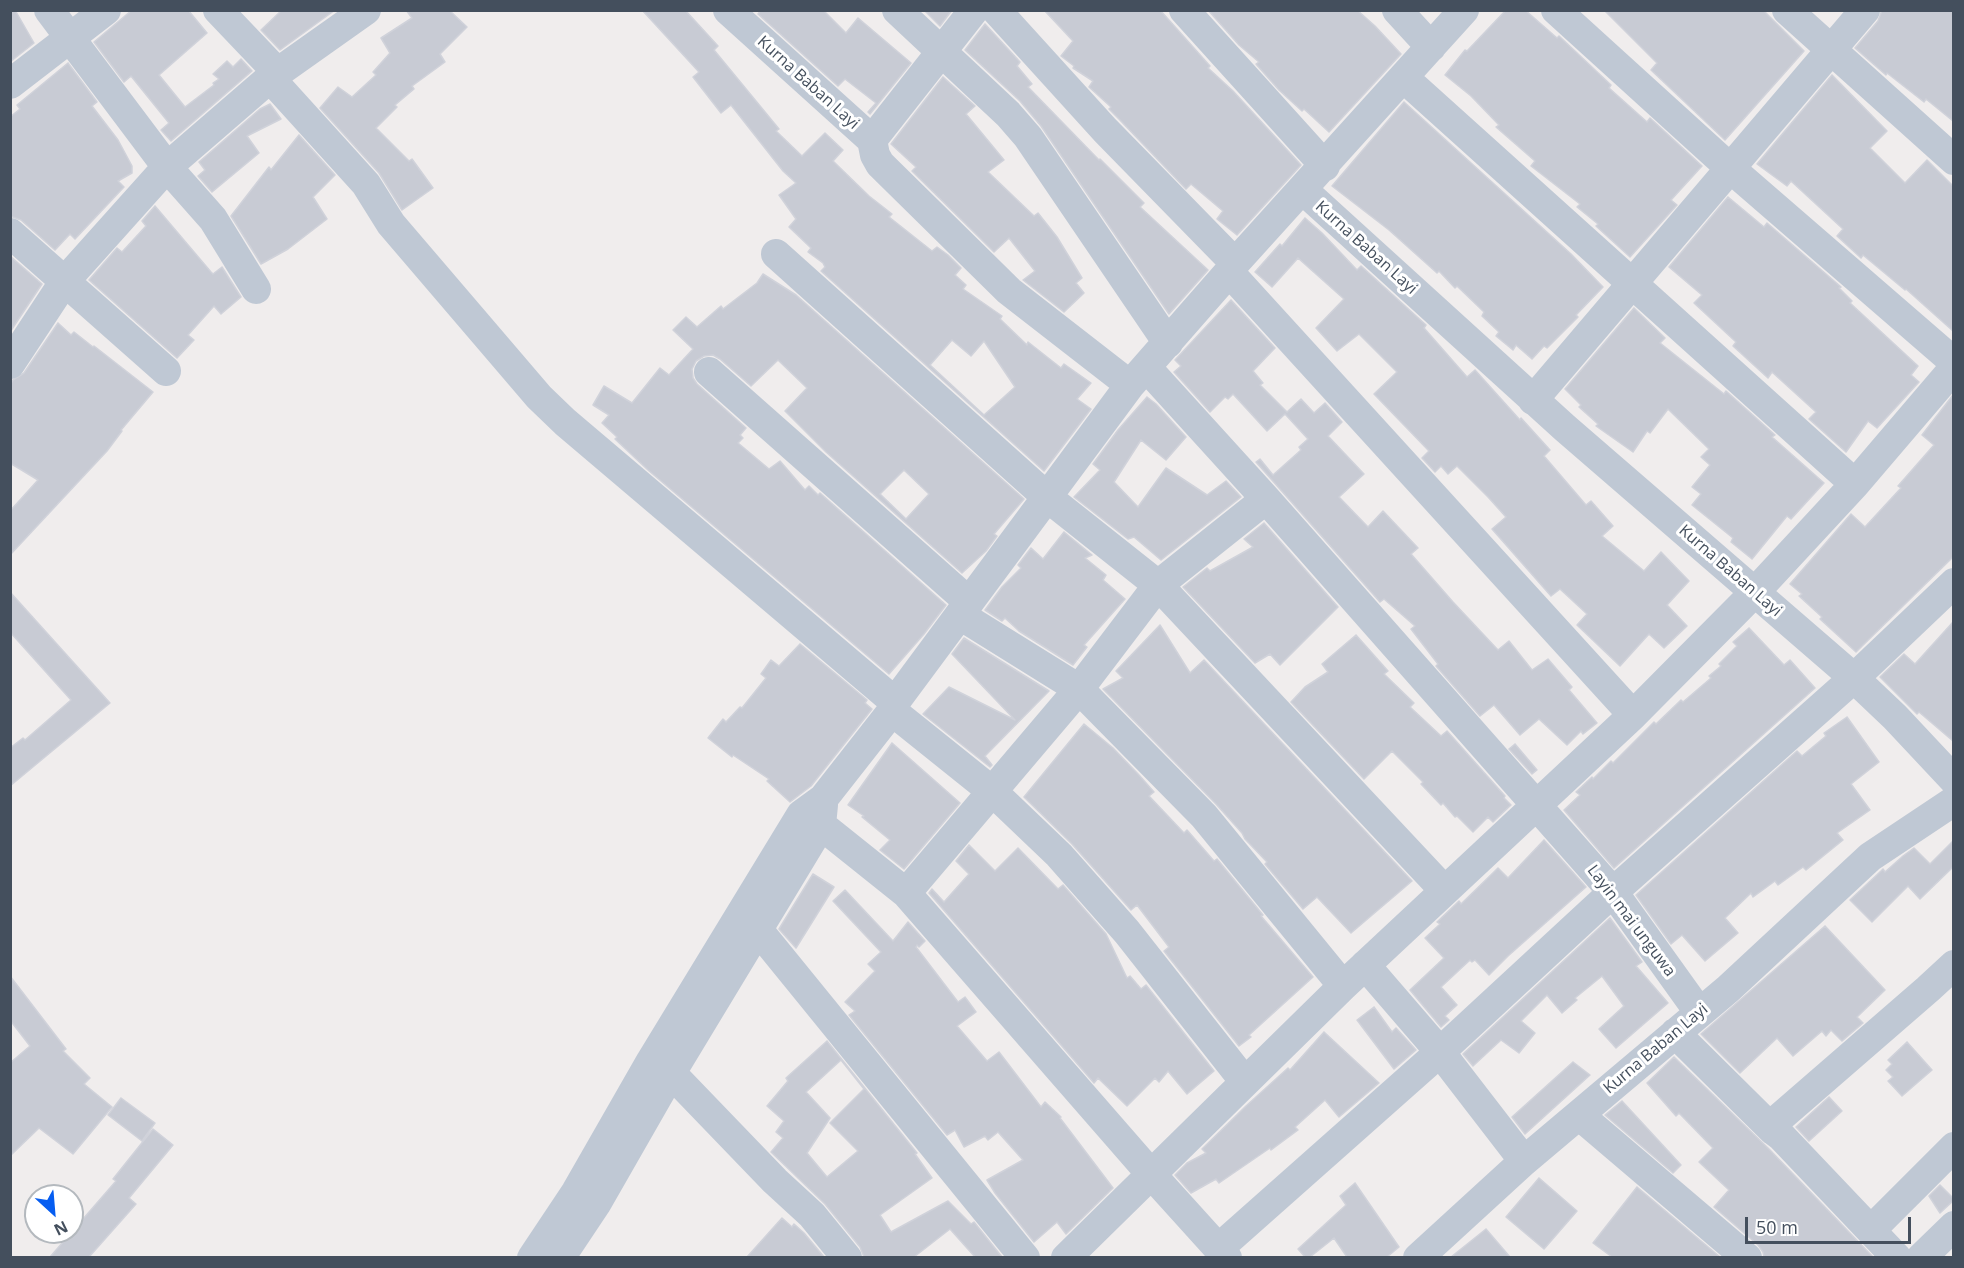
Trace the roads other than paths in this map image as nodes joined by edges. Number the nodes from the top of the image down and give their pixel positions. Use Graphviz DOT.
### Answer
graph roads {
  1 [pos="49,10"];
  2 [pos="106,10"];
  3 [pos="218,10"];
  4 [pos="728,10"];
  5 [pos="897,10"];
  6 [pos="975,10"];
  7 [pos="996,10"];
  8 [pos="1184,10"];
  9 [pos="1396,10"];
  10 [pos="1464,10"];
  11 [pos="1556,10"];
  12 [pos="1787,10"];
  13 [pos="1865,10"];
  14 [pos="359,12"];
  15 [pos="71,38"];
  16 [pos="1431,47"];
  17 [pos="1830,50"];
  18 [pos="941,54"];
  19 [pos="274,76"];
  20 [pos="1404,78"];
  21 [pos="10,84"];
  22 [pos="872,140"];
  23 [pos="1953,160"];
  24 [pos="1325,166"];
  25 [pos="167,167"];
  26 [pos="1730,168"];
  27 [pos="1303,190"];
  28 [pos="10,233"];
  29 [pos="776,254"];
  30 [pos="1232,268"];
  31 [pos="64,282"];
  32 [pos="1632,283"];
  33 [pos="256,289"];
  34 [pos="1168,343"];
  35 [pos="10,364"];
  36 [pos="166,371"];
  37 [pos="709,372"];
  38 [pos="1138,376"];
  39 [pos="1950,376"];
  40 [pos="1533,400"];
  41 [pos="1855,484"];
  42 [pos="1047,497"];
  43 [pos="1266,500"];
  44 [pos="1953,584"];
  45 [pos="1158,585"];
  46 [pos="1754,593"];
  47 [pos="965,608"];
  48 [pos="1854,678"];
  49 [pos="1079,689"];
  50 [pos="893,707"];
  51 [pos="1633,715"];
  52 [pos="1949,768"];
  53 [pos="993,792"];
  54 [pos="1953,801"];
  55 [pos="1536,806"];
  56 [pos="822,812"];
  57 [pos="1444,890"];
  58 [pos="1613,892"];
  59 [pos="906,893"];
  60 [pos="759,931"];
  61 [pos="1365,965"];
  62 [pos="1953,965"];
  63 [pos="1343,986"];
  64 [pos="1699,1012"];
  65 [pos="1675,1033"];
  66 [pos="1440,1052"];
  67 [pos="671,1073"];
  68 [pos="1245,1082"];
  69 [pos="1579,1115"];
  70 [pos="1773,1130"];
  71 [pos="1953,1147"];
  72 [pos="1524,1161"];
  73 [pos="1151,1174"];
  74 [pos="1953,1226"];
  75 [pos="1871,1230"];
  76 [pos="1223,1253"];
  77 [pos="532,1257"];
  78 [pos="560,1257"];
  79 [pos="847,1257"];
  80 [pos="1025,1257"];
  81 [pos="1066,1257"];
  82 [pos="1418,1257"];
  83 [pos="1748,1257"];
  84 [pos="1897,1257"];
  85 [pos="1921,1257"];
  1 -- 15 [label="street"];
  2 -- 15 [label="street"];
  3 -- 19 [label="street"];
  4 -- 22 [label="street, Kurna Baban Layi"];
  5 -- 18 [label="street"];
  6 -- 18 [label="street"];
  7 -- 30 [label="street"];
  8 -- 24 [label="street"];
  9 -- 16 [label="street"];
  10 -- 16 [label="street"];
  11 -- 26 [label="street"];
  12 -- 17 [label="street"];
  13 -- 17 [label="street"];
  14 -- 19 [label="street"];
  15 -- 21 [label="street"];
  15 -- 25 [label="street"];
  16 -- 20 [label="street"];
  17 -- 23 [label="street"];
  17 -- 26 [label="street"];
  18 -- 22 [label="street"];
  18 -- 34 [label="street"];
  19 -- 25 [label="street"];
  19 -- 50 [label="street"];
  20 -- 24 [label="street"];
  20 -- 32 [label="street"];
  22 -- 38 [label="street, Kurna Baban Layi"];
  24 -- 27 [label="street"];
  25 -- 31 [label="street"];
  25 -- 33 [label="street"];
  26 -- 32 [label="street"];
  26 -- 39 [label="street"];
  27 -- 30 [label="street, Kurna Baban Layi"];
  27 -- 40 [label="street, Kurna Baban Layi"];
  28 -- 31 [label="street"];
  29 -- 42 [label="street"];
  30 -- 34 [label="street, Kurna Baban Layi"];
  30 -- 51 [label="street"];
  31 -- 35 [label="street"];
  31 -- 36 [label="street"];
  32 -- 40 [label="street"];
  32 -- 41 [label="street"];
  34 -- 38 [label="street, Kurna Baban Layi"];
  37 -- 47 [label="street"];
  38 -- 42 [label="street"];
  38 -- 43 [label="street, Layin mai unguwa"];
  39 -- 41 [label="street"];
  40 -- 46 [label="street, Kurna Baban Layi"];
  41 -- 46 [label="street"];
  42 -- 45 [label="street"];
  42 -- 47 [label="street"];
  43 -- 45 [label="street"];
  43 -- 55 [label="street, Layin mai unguwa"];
  44 -- 48 [label="street"];
  45 -- 49 [label="street"];
  45 -- 57 [label="street"];
  46 -- 48 [label="street, Kurna Baban Layi"];
  46 -- 51 [label="street"];
  47 -- 49 [label="street"];
  47 -- 50 [label="street"];
  48 -- 52 [label="street, Kurna Baban Layi"];
  48 -- 58 [label="street"];
  49 -- 53 [label="street"];
  49 -- 63 [label="street"];
  50 -- 53 [label="street"];
  50 -- 56 [label="street"];
  51 -- 55 [label="street"];
  53 -- 59 [label="street"];
  53 -- 68 [label="street"];
  54 -- 64 [label="street, Kurna Baban Layi"];
  55 -- 57 [label="street"];
  55 -- 58 [label="street, Layin mai unguwa"];
  56 -- 59 [label="street"];
  56 -- 60 [label="street"];
  56 -- 77 [label="street"];
  57 -- 61 [label="street"];
  58 -- 64 [label="street, Layin mai unguwa"];
  58 -- 66 [label="street"];
  59 -- 73 [label="street"];
  60 -- 67 [label="street"];
  60 -- 80 [label="street"];
  61 -- 63 [label="street"];
  61 -- 66 [label="street"];
  62 -- 70 [label="street"];
  63 -- 68 [label="street"];
  64 -- 65 [label="street, Kurna Baban Layi"];
  65 -- 69 [label="street, Kurna Baban Layi"];
  65 -- 70 [label="street"];
  66 -- 72 [label="street"];
  66 -- 76 [label="street"];
  67 -- 78 [label="street"];
  67 -- 79 [label="street"];
  68 -- 73 [label="street"];
  69 -- 72 [label="street, Kurna Baban Layi"];
  69 -- 83 [label="street"];
  70 -- 75 [label="street"];
  71 -- 75 [label="street"];
  72 -- 82 [label="street, Kurna Baban Layi"];
  73 -- 76 [label="street"];
  73 -- 81 [label="street"];
  74 -- 85 [label="street"];
  75 -- 84 [label="street"];
}
